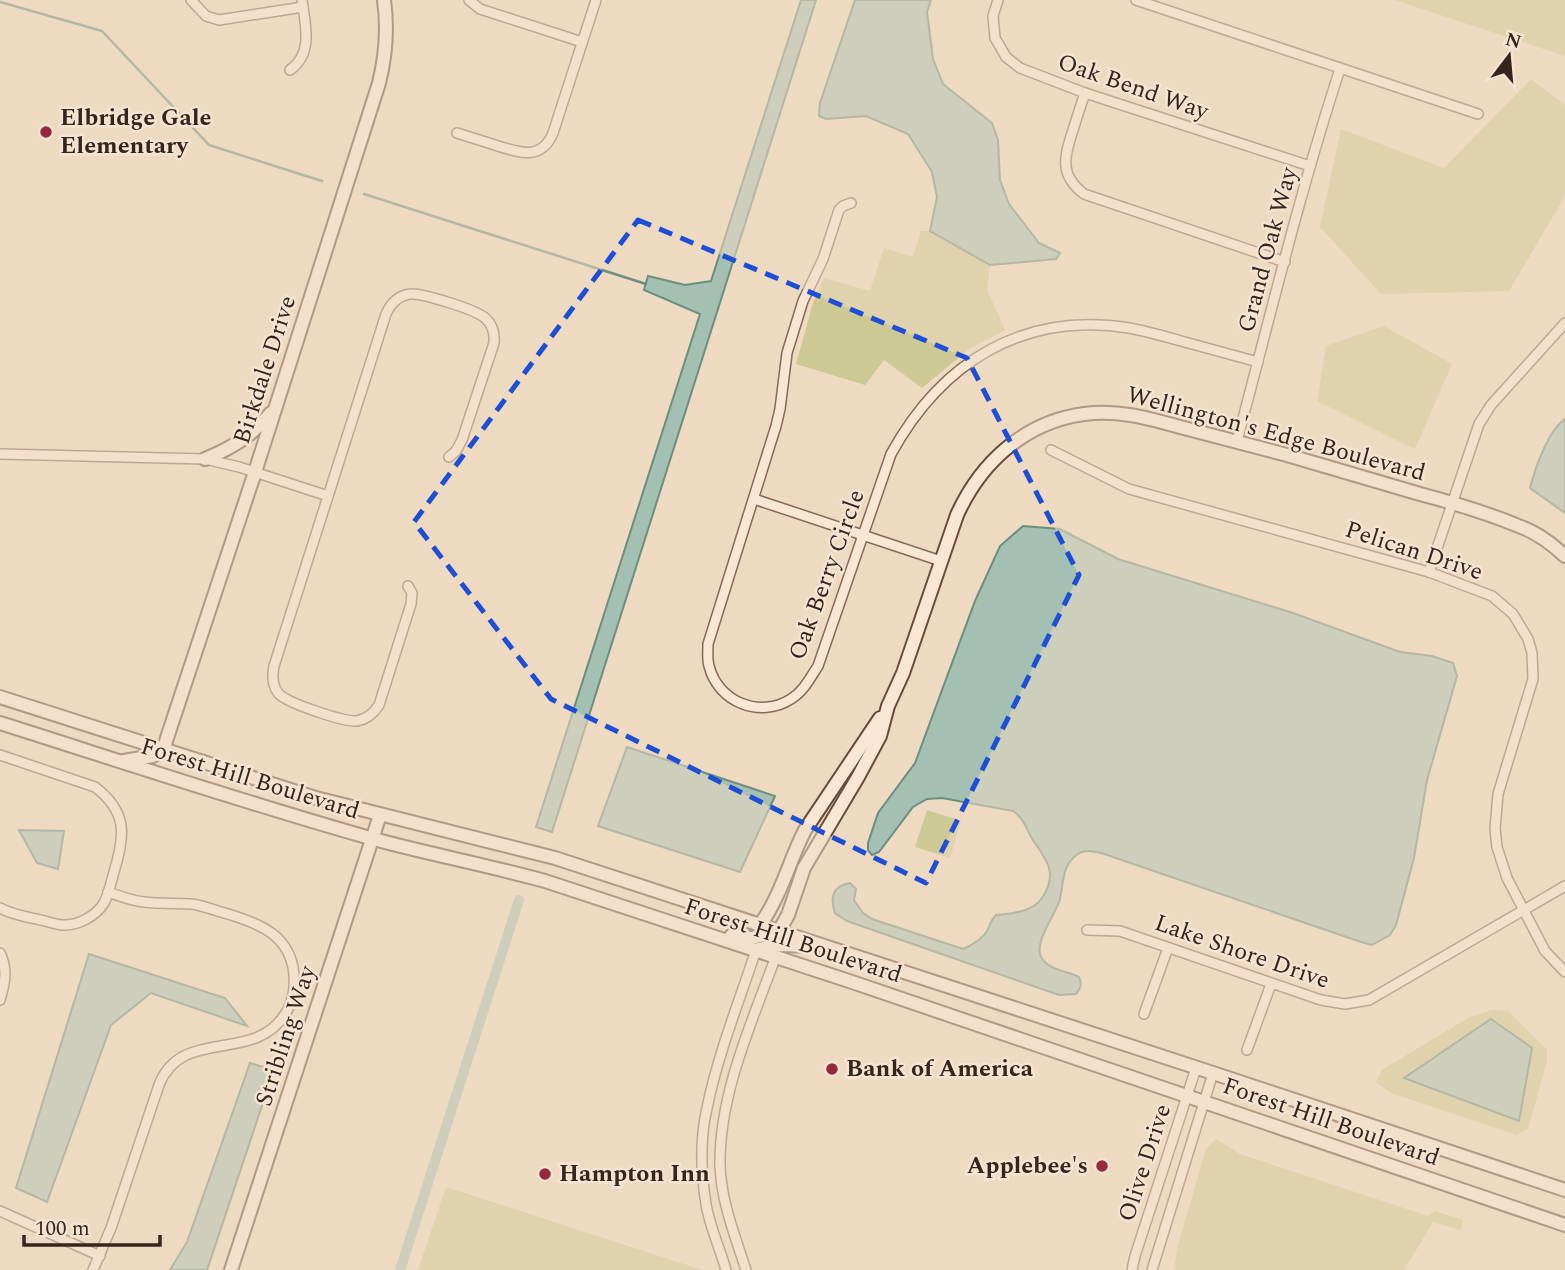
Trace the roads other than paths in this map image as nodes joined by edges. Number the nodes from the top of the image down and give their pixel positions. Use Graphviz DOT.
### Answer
graph roads {
  1 [pos="191,0"];
  2 [pos="384,0"];
  3 [pos="469,0"];
  4 [pos="596,0"];
  5 [pos="998,0"];
  6 [pos="1136,0"];
  7 [pos="302,4"];
  8 [pos="582,42"];
  9 [pos="1340,69"];
  10 [pos="290,70"];
  11 [pos="1085,93"];
  12 [pos="1478,114"];
  13 [pos="457,133"];
  14 [pos="1310,166"];
  15 [pos="850,203"];
  16 [pos="1285,262"];
  17 [pos="1565,323"];
  18 [pos="1258,362"];
  19 [pos="274,410"];
  20 [pos="1237,441"];
  21 [pos="1051,450"];
  22 [pos="0,454"];
  23 [pos="449,457"];
  24 [pos="205,459"];
  25 [pos="255,472"];
  26 [pos="328,496"];
  27 [pos="754,499"];
  28 [pos="1452,503"];
  29 [pos="863,536"];
  30 [pos="1565,556"];
  31 [pos="941,561"];
  32 [pos="1429,572"];
  33 [pos="408,586"];
  34 [pos="0,697"];
  35 [pos="888,706"];
  36 [pos="0,723"];
  37 [pos="164,749"];
  38 [pos="0,755"];
  39 [pos="121,761"];
  40 [pos="380,815"];
  41 [pos="373,839"];
  42 [pos="1565,887"];
  43 [pos="108,892"];
  44 [pos="0,908"];
  45 [pos="1524,909"];
  46 [pos="760,925"];
  47 [pos="1087,930"];
  48 [pos="779,931"];
  49 [pos="705,933"];
  50 [pos="821,946"];
  51 [pos="1168,948"];
  52 [pos="756,950"];
  53 [pos="0,953"];
  54 [pos="776,956"];
  55 [pos="1565,972"];
  56 [pos="1271,984"];
  57 [pos="0,1000"];
  58 [pos="1144,1014"];
  59 [pos="1247,1050"];
  60 [pos="1196,1068"];
  61 [pos="1213,1073"];
  62 [pos="1187,1095"];
  63 [pos="1203,1101"];
  64 [pos="1565,1190"];
  65 [pos="0,1211"];
  66 [pos="731,1222"];
  67 [pos="1565,1225"];
  68 [pos="713,1227"];
  69 [pos="100,1256"];
  70 [pos="93,1270"];
  71 [pos="231,1270"];
  72 [pos="726,1270"];
  73 [pos="746,1270"];
  74 [pos="1132,1270"];
  75 [pos="1152,1270"];
  1 -- 7 [label="street"];
  2 -- 19 [label="main road, Birkdale Drive"];
  3 -- 8 [label="street"];
  4 -- 8 [label="street"];
  5 -- 11 [label="street, Oak Bend Way"];
  6 -- 9 [label="street"];
  7 -- 10 [label="street"];
  8 -- 13 [label="street"];
  9 -- 12 [label="street"];
  9 -- 14 [label="street, Grand Oak Way"];
  11 -- 14 [label="street, Oak Bend Way"];
  11 -- 16 [label="street"];
  14 -- 16 [label="street, Grand Oak Way"];
  15 -- 27 [label="street, Oak Berry Circle"];
  16 -- 18 [label="street, Grand Oak Way"];
  17 -- 28 [label="street"];
  18 -- 20 [label="street, Grand Oak Way"];
  18 -- 29 [label="street, Oak Berry Circle"];
  19 -- 24 [label="main road"];
  19 -- 25 [label="main road, Birkdale Drive"];
  20 -- 28 [label="main road, Wellington's Edge Boulevard"];
  20 -- 31 [label="main road, Wellington's Edge Boulevard"];
  21 -- 32 [label="street, Pelican Drive"];
  22 -- 24 [label="street"];
  23 -- 26 [label="street"];
  24 -- 25 [label="street"];
  25 -- 26 [label="street"];
  25 -- 37 [label="main road, Birkdale Drive"];
  26 -- 33 [label="street"];
  27 -- 29 [label="street"];
  27 -- 29 [label="street, Oak Berry Circle"];
  28 -- 30 [label="main road, Wellington's Edge Boulevard"];
  28 -- 32 [label="street"];
  29 -- 31 [label="street"];
  31 -- 35 [label="main road, Wellington's Edge Boulevard"];
  32 -- 45 [label="street, Pelican Drive"];
  34 -- 37 [label="main road, Forest Hill Boulevard"];
  35 -- 46 [label="main road, Wellington's Edge Boulevard"];
  35 -- 48 [label="main road, Wellington's Edge Boulevard"];
  36 -- 39 [label="main road, Forest Hill Boulevard"];
  37 -- 39 [label="main road"];
  37 -- 40 [label="main road, Forest Hill Boulevard"];
  38 -- 43 [label="street"];
  39 -- 41 [label="main road, Forest Hill Boulevard"];
  40 -- 41 [label="main road, Stribling Way"];
  40 -- 46 [label="main road, Forest Hill Boulevard"];
  41 -- 49 [label="main road, Forest Hill Boulevard"];
  41 -- 71 [label="main road, Stribling Way"];
  42 -- 45 [label="street, Lake Shore Drive"];
  43 -- 44 [label="street"];
  43 -- 69 [label="street"];
  45 -- 55 [label="street, Pelican Drive"];
  45 -- 56 [label="street, Lake Shore Drive"];
  46 -- 48 [label="main road, Forest Hill Boulevard"];
  47 -- 51 [label="street, Lake Shore Drive"];
  48 -- 49 [label="main road"];
  48 -- 50 [label="main road, Forest Hill Boulevard"];
  49 -- 52 [label="main road, Forest Hill Boulevard"];
  50 -- 52 [label="main road"];
  50 -- 60 [label="main road, Forest Hill Boulevard"];
  51 -- 56 [label="street, Lake Shore Drive"];
  51 -- 58 [label="street"];
  52 -- 54 [label="main road, Forest Hill Boulevard"];
  52 -- 68 [label="street"];
  53 -- 57 [label="street"];
  54 -- 62 [label="main road, Forest Hill Boulevard"];
  54 -- 66 [label="street"];
  56 -- 59 [label="street"];
  60 -- 61 [label="main road, Forest Hill Boulevard"];
  60 -- 62 [label="street, Olive Drive"];
  61 -- 63 [label="street, Olive Drive"];
  61 -- 64 [label="main road, Forest Hill Boulevard"];
  62 -- 63 [label="main road, Forest Hill Boulevard"];
  62 -- 74 [label="street, Olive Drive"];
  63 -- 67 [label="main road, Forest Hill Boulevard"];
  63 -- 75 [label="street, Olive Drive"];
  65 -- 69 [label="street"];
  66 -- 68 [label="street"];
  66 -- 73 [label="street"];
  68 -- 72 [label="street"];
  69 -- 70 [label="street"];
}
